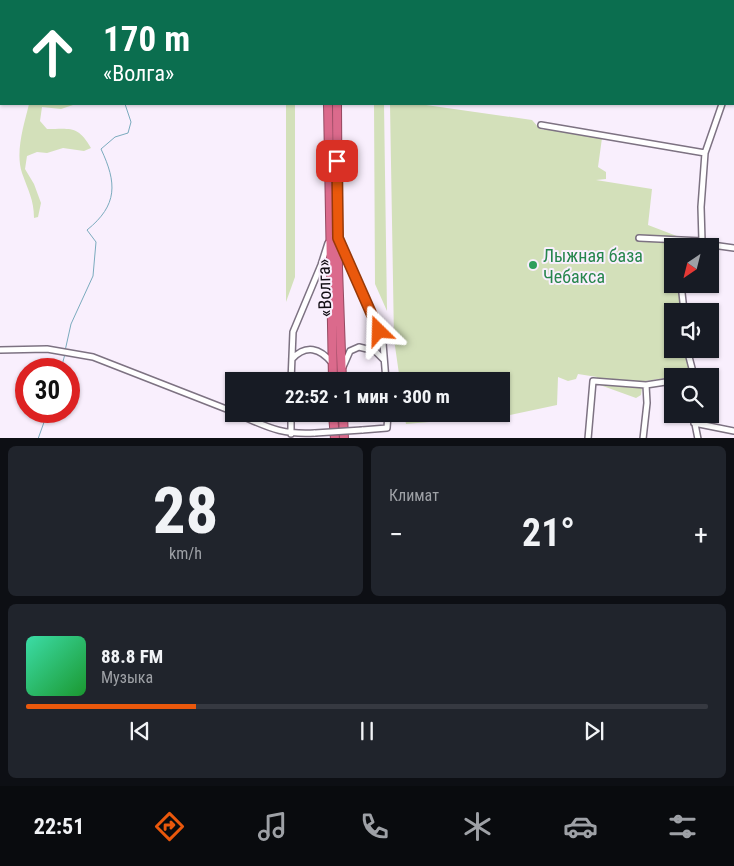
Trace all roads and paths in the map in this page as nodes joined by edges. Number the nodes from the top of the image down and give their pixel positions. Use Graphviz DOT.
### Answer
graph roads {
  1 [pos="328,105"];
  2 [pos="337,105"];
  3 [pos="722,105"];
  4 [pos="541,125"];
  5 [pos="705,153"];
  6 [pos="334,237"];
  7 [pos="639,238"];
  8 [pos="701,238"];
  9 [pos="664,240"];
  10 [pos="719,246"];
  11 [pos="734,248"];
  12 [pos="0,350"];
  13 [pos="292,359"];
  14 [pos="385,360"];
  15 [pos="332,363"];
  16 [pos="342,370"];
  17 [pos="291,372"];
  18 [pos="332,372"];
  19 [pos="386,372"];
  20 [pos="664,383"];
  21 [pos="646,386"];
  22 [pos="225,409"];
  23 [pos="259,422"];
  24 [pos="291,422"];
  25 [pos="334,422"];
  26 [pos="343,422"];
  27 [pos="388,422"];
  28 [pos="694,423"];
  29 [pos="734,431"];
  30 [pos="290,434"];
  31 [pos="335,438"];
  32 [pos="344,438"];
  33 [pos="588,438"];
  34 [pos="643,438"];
  35 [pos="698,438"];
  1 -- 6 [label="highway, «Волга»"];
  2 -- 6 [label="highway, «Волга»"];
  3 -- 5 [label="street"];
  4 -- 5 [label="street"];
  5 -- 8 [label="street"];
  6 -- 13 [label="street"];
  6 -- 14 [label="street"];
  6 -- 15 [label="highway, «Волга»"];
  6 -- 16 [label="highway, «Волга»"];
  7 -- 9 [label="street"];
  10 -- 11 [label="street"];
  12 -- 22 [label="street"];
  13 -- 15 [label="street"];
  13 -- 17 [label="street"];
  14 -- 16 [label="street"];
  14 -- 19 [label="street"];
  15 -- 18 [label="highway, «Волга»"];
  20 -- 21 [label="street"];
  21 -- 33 [label="street"];
  21 -- 34 [label="street"];
  23 -- 30 [label="street"];
  24 -- 30 [label="street"];
  25 -- 31 [label="highway"];
  26 -- 32 [label="highway"];
  27 -- 30 [label="street, bridge"];
  28 -- 29 [label="street"];
  28 -- 35 [label="street"];
}
